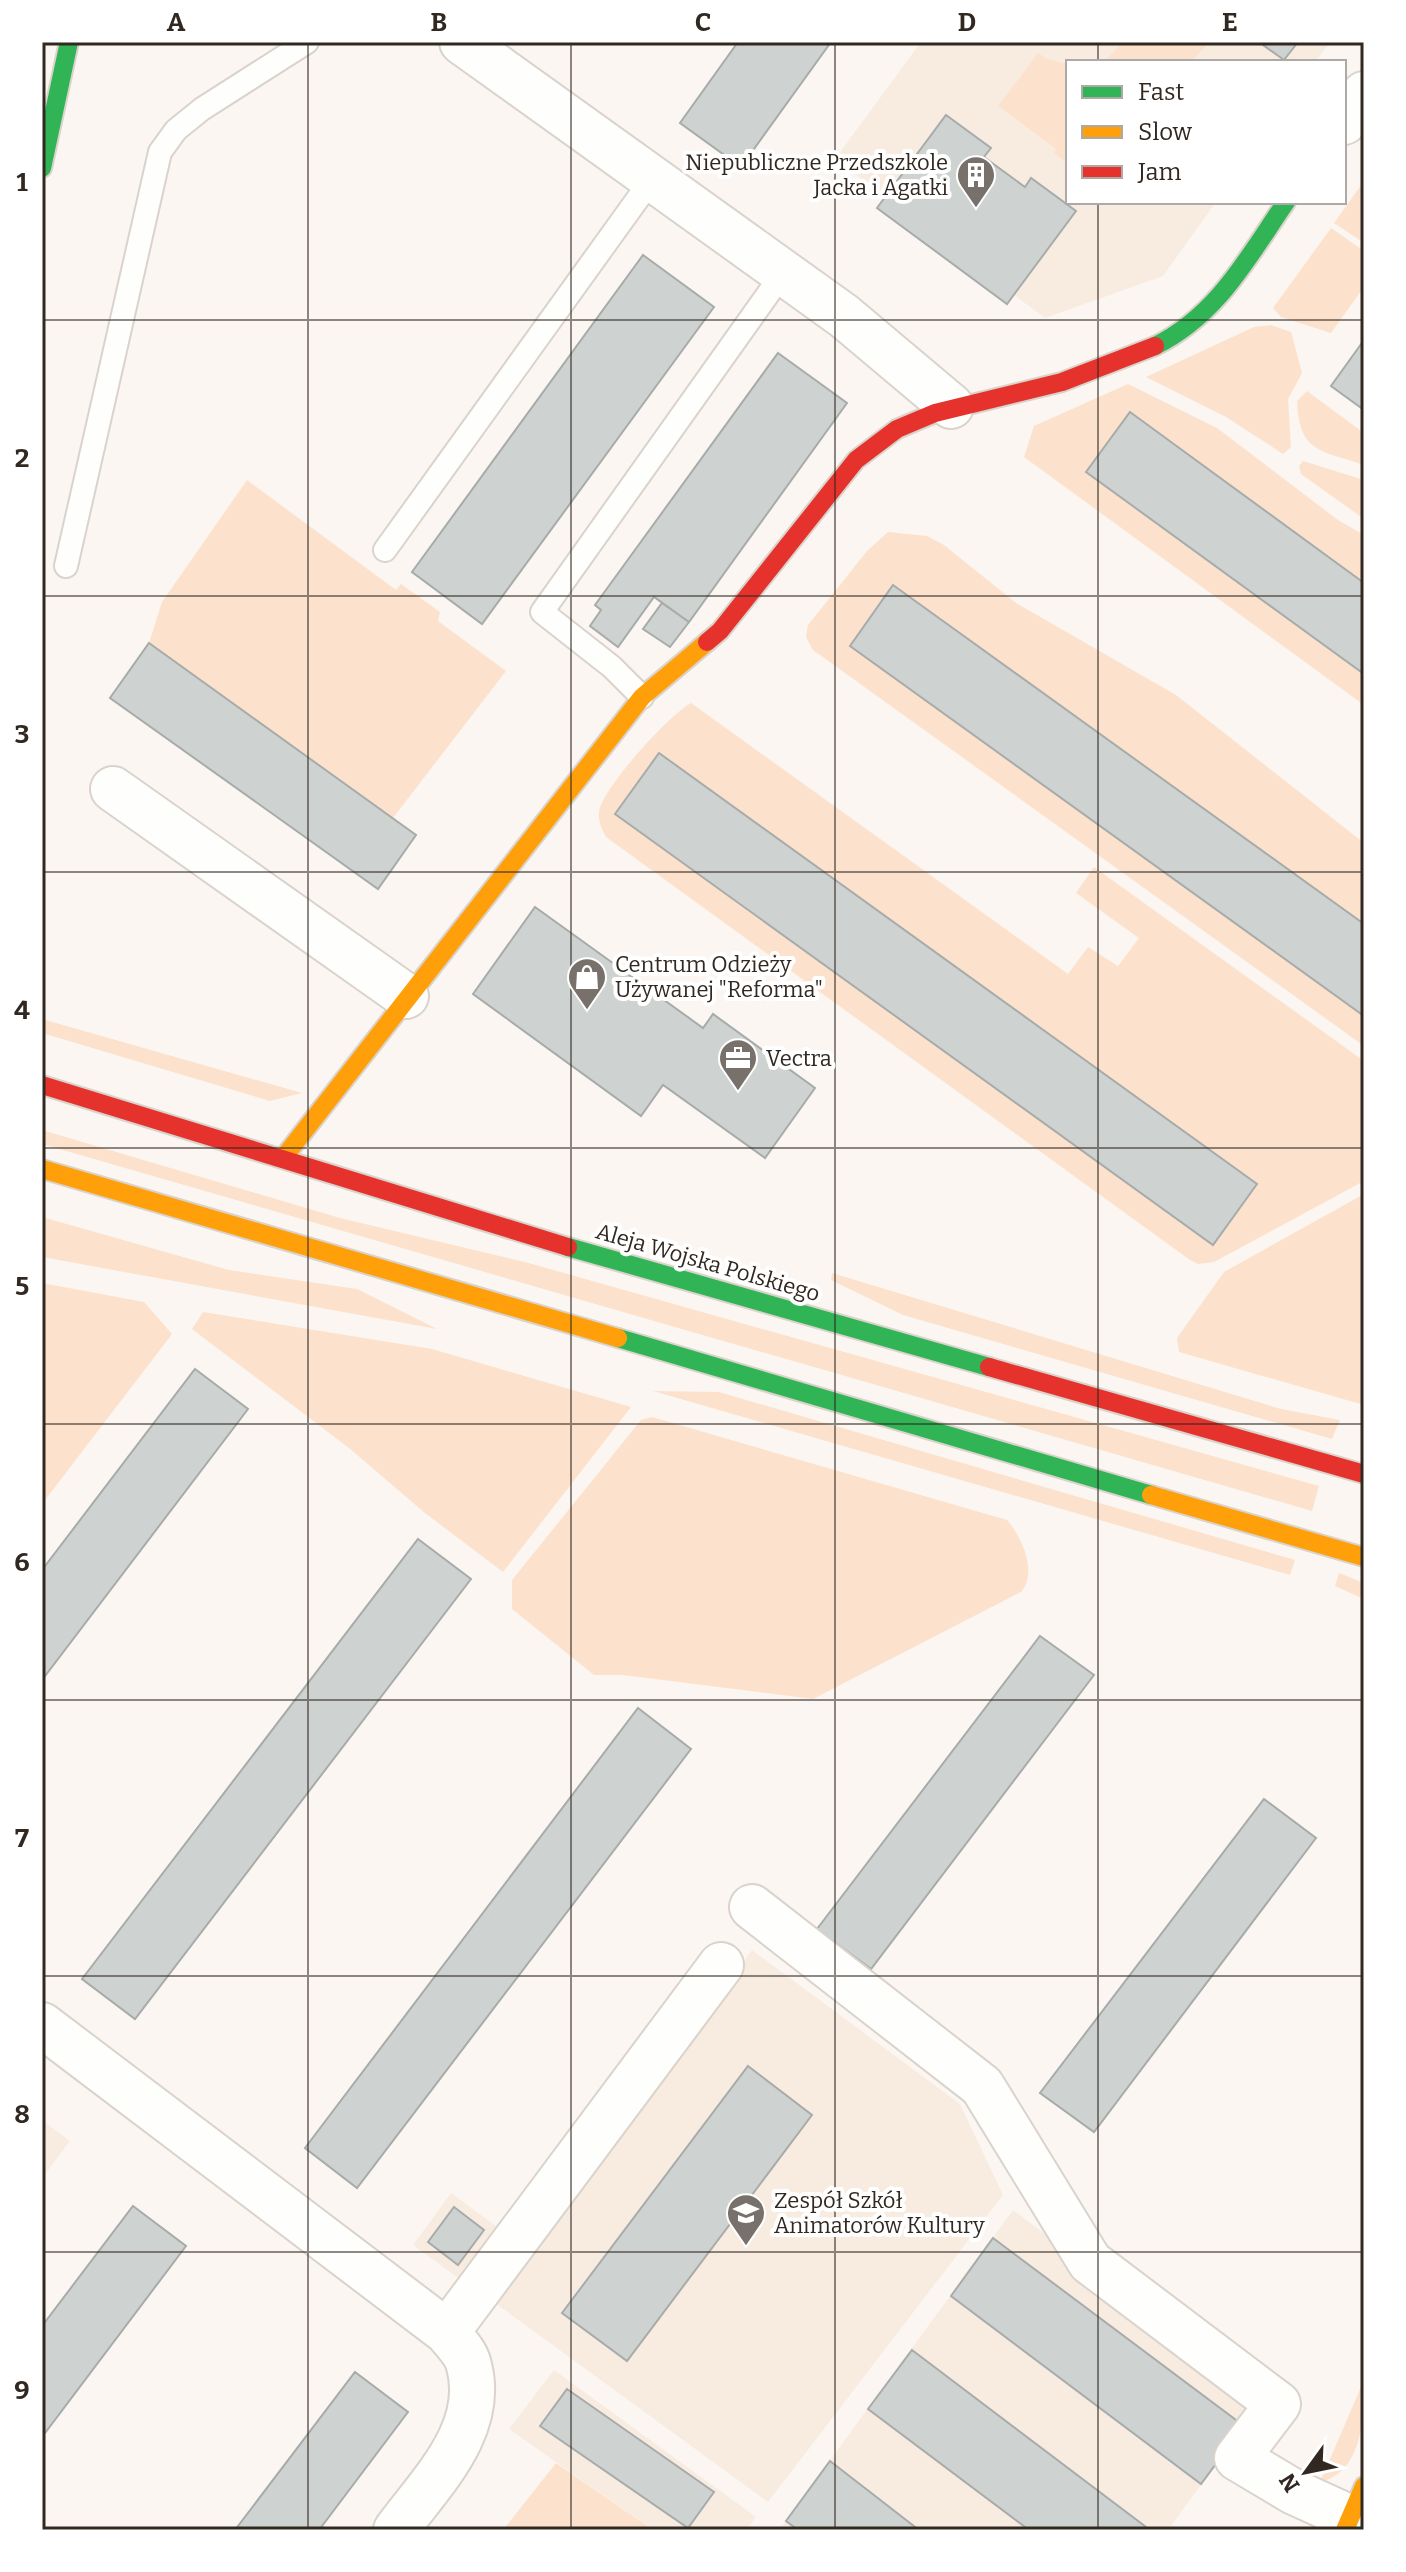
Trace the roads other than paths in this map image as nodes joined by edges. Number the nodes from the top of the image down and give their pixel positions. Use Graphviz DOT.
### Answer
graph roads {
  1 [pos="69,42"];
  2 [pos="307,42"];
  3 [pos="462,42"];
  4 [pos="1364,94"];
  5 [pos="1346,119"];
  6 [pos="42,168"];
  7 [pos="652,179"];
  8 [pos="1285,204"];
  9 [pos="783,273"];
  10 [pos="951,406"];
  11 [pos="385,550"];
  12 [pos="66,566"];
  13 [pos="642,697"];
  14 [pos="113,789"];
  15 [pos="406,996"];
  16 [pos="42,1085"];
  17 [pos="284,1157"];
  18 [pos="42,1169"];
  19 [pos="1364,1474"];
  20 [pos="1364,1557"];
  21 [pos="752,1907"];
  22 [pos="721,1965"];
  23 [pos="42,2025"];
  24 [pos="447,2332"];
  25 [pos="1356,2515"];
  26 [pos="396,2530"];
  1 -- 6 [label="main road"];
  2 -- 12 [label="lane"];
  3 -- 7 [label="street"];
  4 -- 5 [label="street"];
  7 -- 9 [label="street"];
  7 -- 11 [label="lane"];
  8 -- 10 [label="main road"];
  9 -- 10 [label="street"];
  9 -- 13 [label="lane"];
  10 -- 13 [label="main road"];
  13 -- 15 [label="main road"];
  14 -- 15 [label="street"];
  15 -- 17 [label="main road"];
  16 -- 17 [label="main road, Aleja Wojska Polskiego"];
  17 -- 19 [label="main road, Aleja Wojska Polskiego"];
  18 -- 20 [label="main road"];
  21 -- 25 [label="street"];
  22 -- 24 [label="street"];
  23 -- 24 [label="street"];
  24 -- 26 [label="street"];
}
